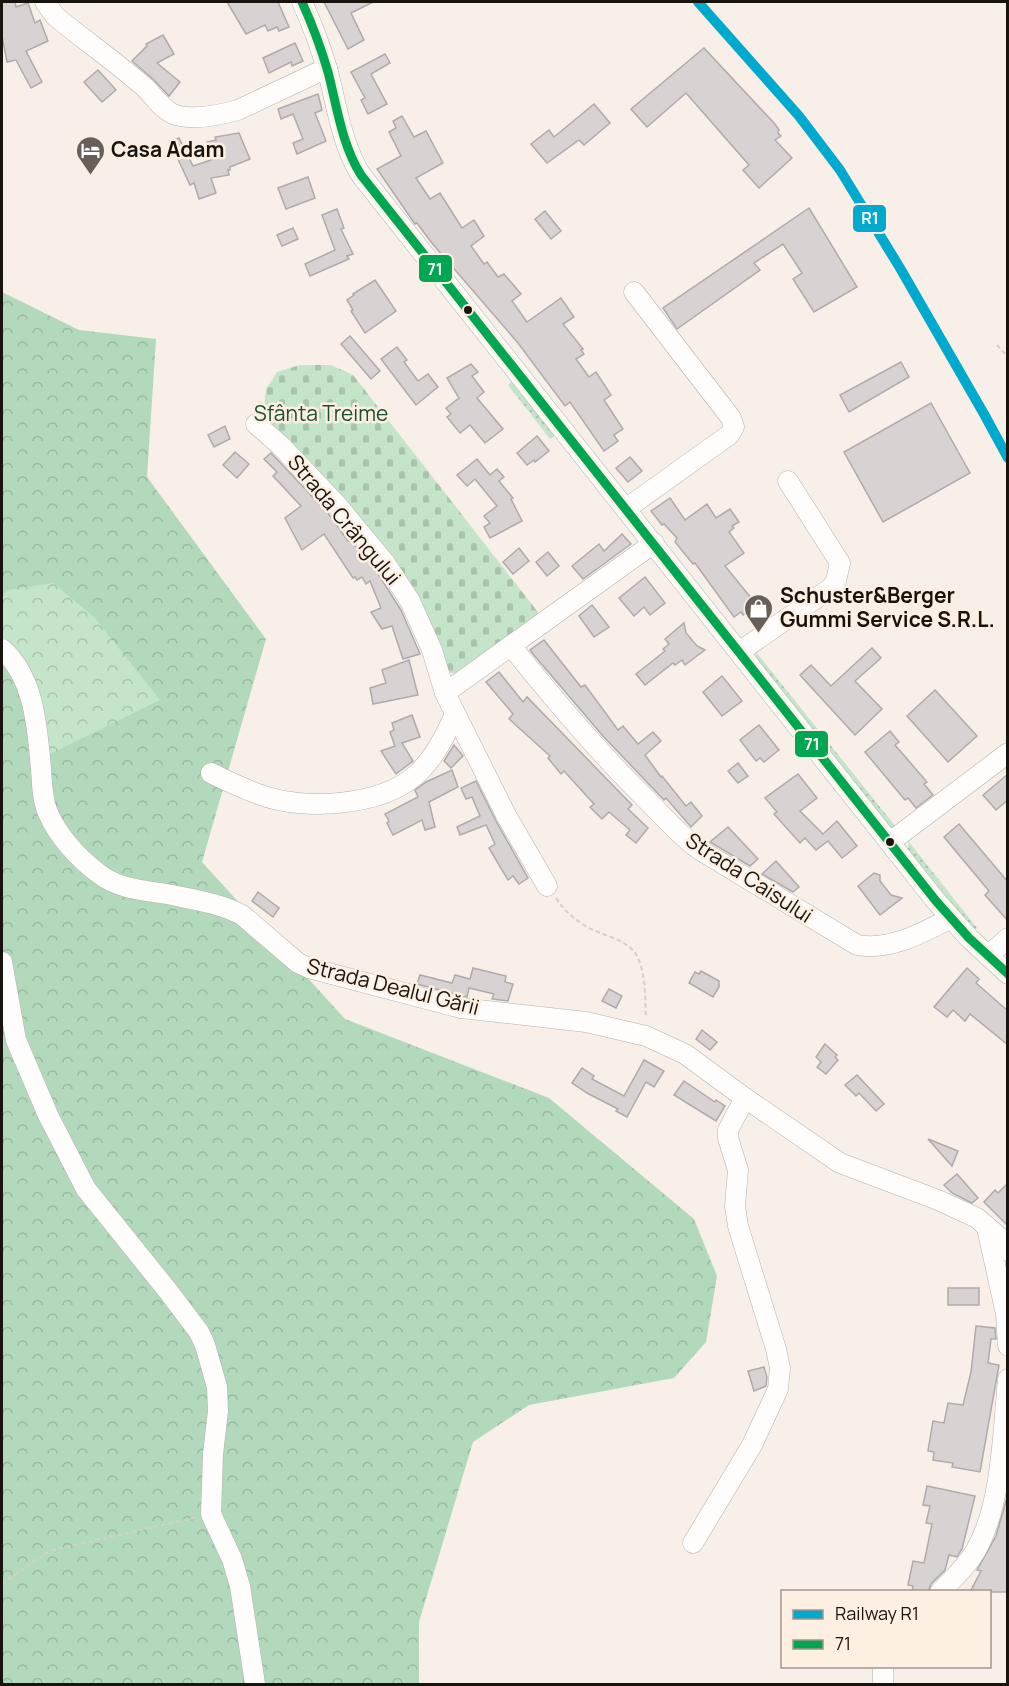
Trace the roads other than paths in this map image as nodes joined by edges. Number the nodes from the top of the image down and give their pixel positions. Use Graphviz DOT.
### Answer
graph roads {
  1 [pos="45,2"];
  2 [pos="302,2"];
  3 [pos="327,68"];
  4 [pos="634,292"];
  5 [pos="256,424"];
  6 [pos="788,481"];
  7 [pos="627,508"];
  8 [pos="654,543"];
  9 [pos="511,646"];
  10 [pos="2,649"];
  11 [pos="739,652"];
  12 [pos="445,693"];
  13 [pos="455,714"];
  14 [pos="1008,753"];
  15 [pos="211,773"];
  16 [pos="890,842"];
  17 [pos="547,886"];
  18 [pos="951,918"];
  19 [pos="1008,938"];
  20 [pos="988,956"];
  21 [pos="2,962"];
  22 [pos="1008,974"];
  23 [pos="745,1098"];
  24 [pos="987,1225"];
  25 [pos="1008,1251"];
  26 [pos="1008,1346"];
  27 [pos="1008,1379"];
  28 [pos="693,1543"];
  29 [pos="942,1590"];
  30 [pos="883,1668"];
  31 [pos="255,1684"];
  32 [pos="883,1684"];
  1 -- 3 [label="street"];
  2 -- 3 [label="street"];
  3 -- 7 [label="street"];
  4 -- 7 [label="street"];
  5 -- 12 [label="street, Strada Crângului"];
  6 -- 11 [label="street"];
  7 -- 8 [label="street"];
  8 -- 9 [label="street"];
  8 -- 11 [label="street"];
  9 -- 12 [label="street"];
  9 -- 18 [label="street, Strada Caisului"];
  10 -- 23 [label="street, Strada Dealul Gării"];
  11 -- 16 [label="street"];
  12 -- 13 [label="street, Strada Crângului"];
  13 -- 15 [label="street"];
  13 -- 17 [label="street, Strada Crângului"];
  14 -- 16 [label="street"];
  16 -- 18 [label="street"];
  18 -- 20 [label="street"];
  19 -- 20 [label="street"];
  20 -- 22 [label="street"];
  21 -- 31 [label="street"];
  23 -- 24 [label="street, Strada Dealul Gării"];
  23 -- 28 [label="street"];
  24 -- 25 [label="street, Strada Dealul Gării"];
  24 -- 26 [label="street"];
  27 -- 29 [label="street"];
  30 -- 32 [label="street"];
}
